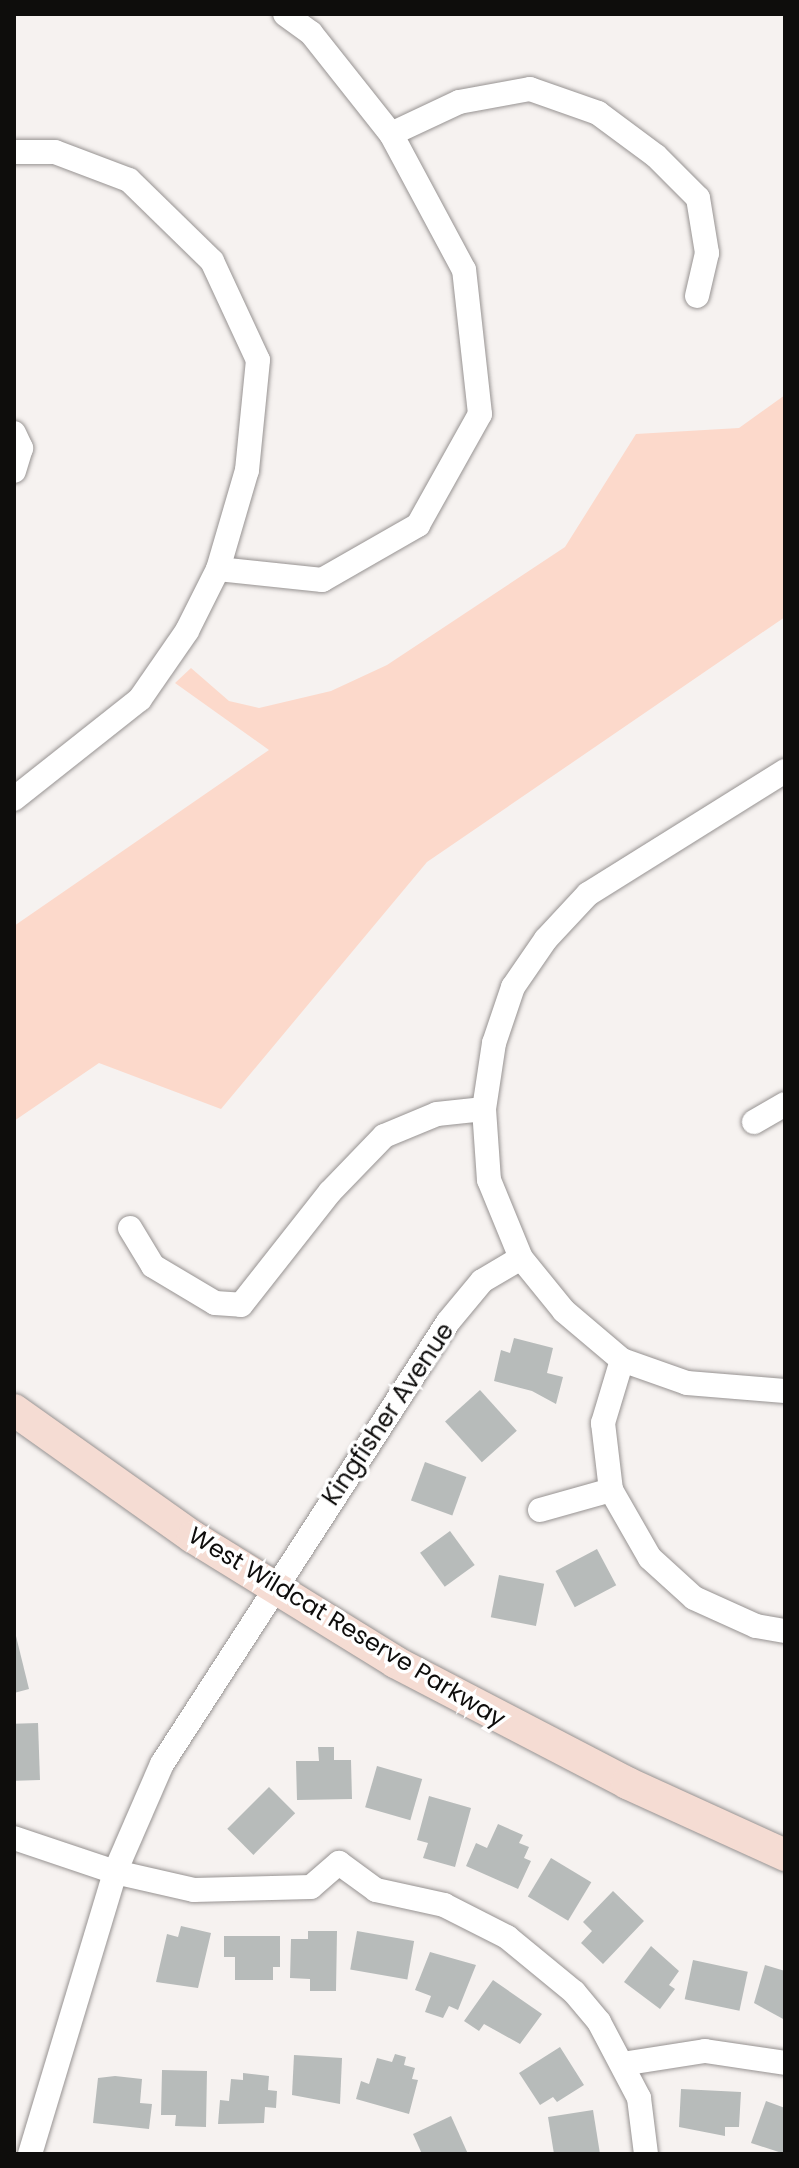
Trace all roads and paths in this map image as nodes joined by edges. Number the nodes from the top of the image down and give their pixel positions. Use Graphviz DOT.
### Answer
graph roads {
  1 [pos="285,14"];
  2 [pos="391,134"];
  3 [pos="14,152"];
  4 [pos="697,296"];
  5 [pos="14,433"];
  6 [pos="14,471"];
  7 [pos="218,569"];
  8 [pos="785,771"];
  9 [pos="14,799"];
  10 [pos="785,1104"];
  11 [pos="484,1109"];
  12 [pos="754,1122"];
  13 [pos="130,1228"];
  14 [pos="521,1258"];
  15 [pos="622,1360"];
  16 [pos="785,1391"];
  17 [pos="14,1410"];
  18 [pos="611,1490"];
  19 [pos="540,1510"];
  20 [pos="273,1588"];
  21 [pos="785,1631"];
  22 [pos="14,1838"];
  23 [pos="785,1855"];
  24 [pos="115,1872"];
  25 [pos="785,2063"];
  26 [pos="622,2064"];
  27 [pos="30,2154"];
  28 [pos="646,2154"];
  1 -- 2 [label="street"];
  2 -- 4 [label="street"];
  2 -- 7 [label="street"];
  3 -- 7 [label="street"];
  5 -- 6 [label="street"];
  7 -- 9 [label="street"];
  8 -- 11 [label="street"];
  10 -- 12 [label="street"];
  11 -- 13 [label="street"];
  11 -- 14 [label="street"];
  14 -- 15 [label="street"];
  14 -- 20 [label="street, Kingfisher Avenue"];
  15 -- 16 [label="street"];
  15 -- 18 [label="street"];
  17 -- 20 [label="main road, West Wildcat Reserve Parkway"];
  18 -- 19 [label="street"];
  18 -- 21 [label="street"];
  20 -- 23 [label="main road, West Wildcat Reserve Parkway"];
  20 -- 24 [label="street, Kingfisher Avenue"];
  22 -- 24 [label="street"];
  24 -- 26 [label="street"];
  24 -- 27 [label="street, Kingfisher Avenue"];
  25 -- 26 [label="street"];
  26 -- 28 [label="street"];
}
